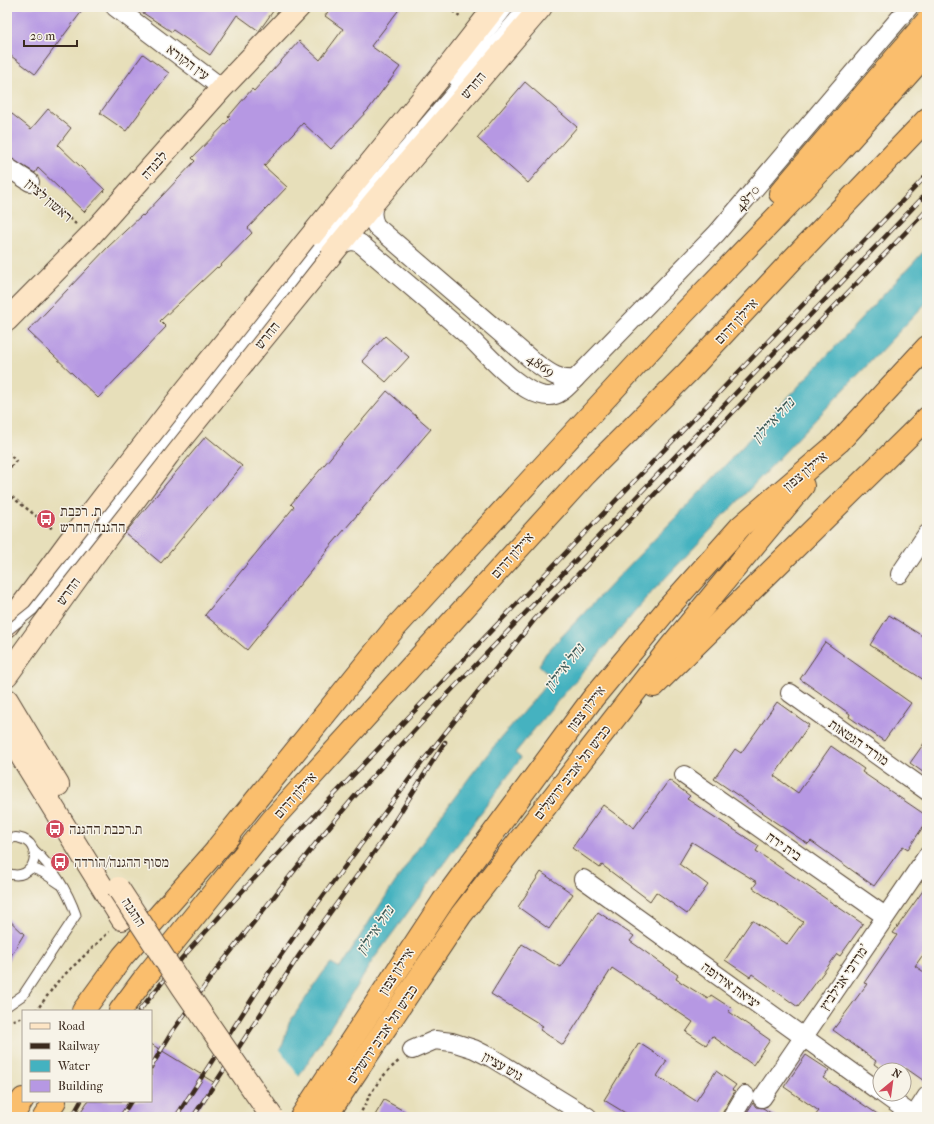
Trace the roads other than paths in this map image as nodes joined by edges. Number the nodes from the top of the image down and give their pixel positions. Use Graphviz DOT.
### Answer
graph roads {
  1 [pos="115,7"];
  2 [pos="299,7"];
  3 [pos="495,7"];
  4 [pos="510,7"];
  5 [pos="523,7"];
  6 [pos="541,7"];
  7 [pos="909,7"];
  8 [pos="927,21"];
  9 [pos="927,53"];
  10 [pos="222,88"];
  11 [pos="927,119"];
  12 [pos="7,167"];
  13 [pos="30,182"];
  14 [pos="375,190"];
  15 [pos="329,247"];
  16 [pos="683,314"];
  17 [pos="7,320"];
  18 [pos="927,347"];
  19 [pos="575,379"];
  20 [pos="927,418"];
  21 [pos="839,442"];
  22 [pos="585,475"];
  23 [pos="927,534"];
  24 [pos="900,574"];
  25 [pos="7,626"];
  26 [pos="7,631"];
  27 [pos="7,675"];
  28 [pos="790,693"];
  29 [pos="7,700"];
  30 [pos="7,733"];
  31 [pos="590,748"];
  32 [pos="684,775"];
  33 [pos="927,790"];
  34 [pos="7,840"];
  35 [pos="218,847"];
  36 [pos="33,849"];
  37 [pos="927,856"];
  38 [pos="32,868"];
  39 [pos="7,873"];
  40 [pos="583,879"];
  41 [pos="65,887"];
  42 [pos="885,916"];
  43 [pos="7,1006"];
  44 [pos="84,1010"];
  45 [pos="121,1010"];
  46 [pos="804,1037"];
  47 [pos="412,1050"];
  48 [pos="872,1086"];
  49 [pos="927,1096"];
  50 [pos="22,1102"];
  51 [pos="54,1102"];
  52 [pos="894,1102"];
  53 [pos="914,1116"];
  54 [pos="12,1117"];
  55 [pos="44,1117"];
  56 [pos="256,1117"];
  57 [pos="272,1117"];
  58 [pos="301,1117"];
  59 [pos="326,1117"];
  60 [pos="588,1117"];
  61 [pos="732,1117"];
  1 -- 10 [label="street, עין הקורא"];
  2 -- 10 [label="main road, לבנדה"];
  3 -- 25 [label="main road, החרש"];
  4 -- 14 [label="lane"];
  5 -- 14 [label="lane"];
  6 -- 14 [label="main road, החרש"];
  7 -- 19 [label="street, 4870"];
  8 -- 16 [label="highway"];
  9 -- 16 [label="highway"];
  10 -- 17 [label="main road, לבנדה"];
  11 -- 22 [label="highway, איילון דרום"];
  12 -- 13 [label="street, ראשון לציון"];
  14 -- 15 [label="main road, החרש"];
  14 -- 19 [label="street, 4869"];
  15 -- 19 [label="street, 4869"];
  15 -- 26 [label="lane, bridge"];
  15 -- 27 [label="main road, החרש"];
  16 -- 35 [label="highway"];
  18 -- 21 [label="highway, איילון צפון"];
  20 -- 31 [label="highway"];
  21 -- 31 [label="highway, כביש תל אביב ירושלים"];
  21 -- 58 [label="highway, איילון צפון"];
  22 -- 35 [label="highway"];
  22 -- 45 [label="highway, איילון דרום"];
  23 -- 24 [label="street"];
  28 -- 33 [label="street, מורדי הגטאות"];
  29 -- 57 [label="main road, ההגנה, bridge"];
  30 -- 56 [label="main road, ההגנה"];
  31 -- 59 [label="highway, כביש תל אביב ירושלים"];
  32 -- 42 [label="street, בית ירח"];
  34 -- 36 [label="lane"];
  35 -- 44 [label="highway"];
  36 -- 38 [label="lane"];
  36 -- 41 [label="lane"];
  37 -- 42 [label="street, מרדכי אנילביץ'"];
  38 -- 39 [label="lane"];
  38 -- 41 [label="lane"];
  40 -- 46 [label="street, יציאת אירופה"];
  41 -- 43 [label="lane"];
  42 -- 46 [label="street, מרדכי אנילביץ'"];
  46 -- 48 [label="street, יציאת אירופה"];
  46 -- 61 [label="street, מרדכי אנילביץ'"];
  47 -- 60 [label="street, גוש עציון"];
  49 -- 53 [label="street"];
  50 -- 54 [label="highway"];
  51 -- 55 [label="highway"];
  52 -- 53 [label="street"];
}
